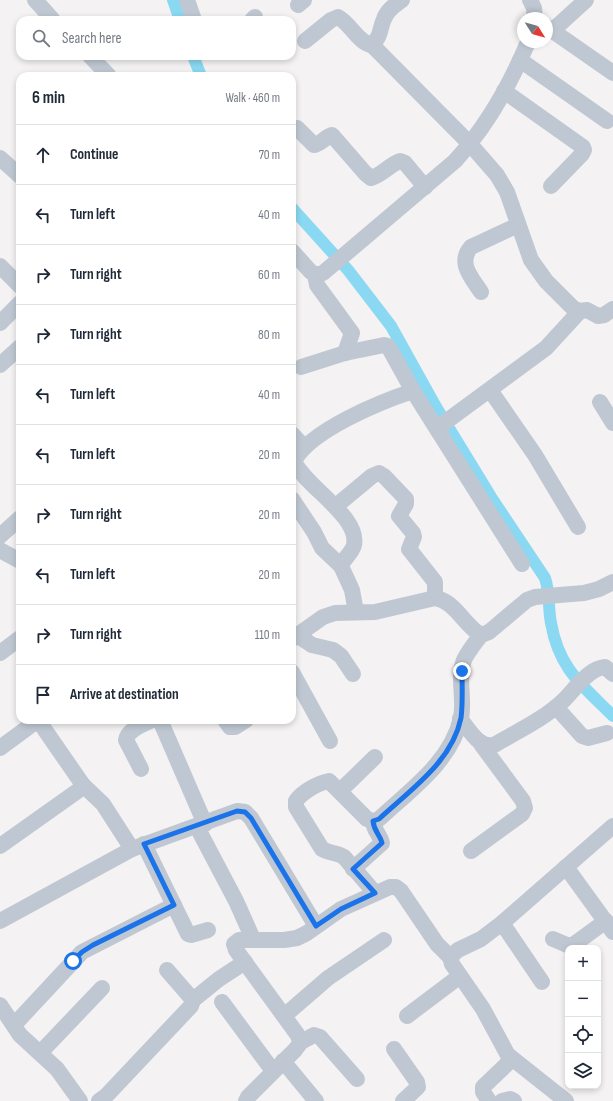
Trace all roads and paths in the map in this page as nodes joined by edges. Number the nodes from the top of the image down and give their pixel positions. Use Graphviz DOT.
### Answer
graph roads {
  1 [pos="35,0"];
  2 [pos="187,0"];
  3 [pos="402,0"];
  4 [pos="530,0"];
  5 [pos="586,0"];
  6 [pos="534,12"];
  7 [pos="49,16"];
  8 [pos="193,16"];
  9 [pos="553,27"];
  10 [pos="553,31"];
  11 [pos="305,41"];
  12 [pos="372,45"];
  13 [pos="525,48"];
  14 [pos="94,60"];
  15 [pos="520,60"];
  16 [pos="105,72"];
  17 [pos="613,73"];
  18 [pos="504,91"];
  19 [pos="606,120"];
  20 [pos="297,128"];
  21 [pos="470,144"];
  22 [pos="0,158"];
  23 [pos="16,172"];
  24 [pos="551,186"];
  25 [pos="425,188"];
  26 [pos="518,225"];
  27 [pos="296,255"];
  28 [pos="0,266"];
  29 [pos="315,275"];
  30 [pos="16,282"];
  31 [pos="481,292"];
  32 [pos="16,307"];
  33 [pos="613,309"];
  34 [pos="580,311"];
  35 [pos="0,323"];
  36 [pos="16,351"];
  37 [pos="345,353"];
  38 [pos="0,365"];
  39 [pos="301,367"];
  40 [pos="490,390"];
  41 [pos="413,391"];
  42 [pos="600,402"];
  43 [pos="613,423"];
  44 [pos="440,430"];
  45 [pos="296,438"];
  46 [pos="304,447"];
  47 [pos="296,457"];
  48 [pos="296,465"];
  49 [pos="296,505"];
  50 [pos="336,506"];
  51 [pos="16,522"];
  52 [pos="578,527"];
  53 [pos="0,536"];
  54 [pos="0,550"];
  55 [pos="16,559"];
  56 [pos="522,564"];
  57 [pos="341,566"];
  58 [pos="613,582"];
  59 [pos="435,598"];
  60 [pos="356,612"];
  61 [pos="481,635"];
  62 [pos="296,636"];
  63 [pos="296,638"];
  64 [pos="16,641"];
  65 [pos="0,653"];
  66 [pos="353,674"];
  67 [pos="613,674"];
  68 [pos="296,683"];
  69 [pos="556,708"];
  70 [pos="460,719"];
  71 [pos="33,724"];
  72 [pos="41,724"];
  73 [pos="144,724"];
  74 [pos="162,724"];
  75 [pos="228,724"];
  76 [pos="240,724"];
  77 [pos="607,733"];
  78 [pos="330,741"];
  79 [pos="481,744"];
  80 [pos="0,748"];
  81 [pos="375,756"];
  82 [pos="141,769"];
  83 [pos="83,785"];
  84 [pos="340,791"];
  85 [pos="373,821"];
  86 [pos="201,825"];
  87 [pos="613,826"];
  88 [pos="0,846"];
  89 [pos="138,847"];
  90 [pos="471,851"];
  91 [pos="566,867"];
  92 [pos="353,869"];
  93 [pos="375,893"];
  94 [pos="174,905"];
  95 [pos="0,921"];
  96 [pos="502,923"];
  97 [pos="316,926"];
  98 [pos="610,926"];
  99 [pos="208,930"];
  100 [pos="253,939"];
  101 [pos="552,939"];
  102 [pos="384,940"];
  103 [pos="450,957"];
  104 [pos="245,962"];
  105 [pos="167,970"];
  106 [pos="460,976"];
  107 [pos="542,982"];
  108 [pos="102,988"];
  109 [pos="193,1000"];
  110 [pos="222,1002"];
  111 [pos="0,1005"];
  112 [pos="284,1016"];
  113 [pos="407,1016"];
  114 [pos="14,1025"];
  115 [pos="300,1042"];
  116 [pos="394,1049"];
  117 [pos="41,1052"];
  118 [pos="508,1055"];
  119 [pos="278,1066"];
  120 [pos="356,1080"];
  121 [pos="80,1101"];
  122 [pos="98,1101"];
  123 [pos="246,1101"];
  124 [pos="316,1101"];
  125 [pos="404,1101"];
  126 [pos="489,1101"];
  127 [pos="502,1101"];
  128 [pos="514,1101"];
  129 [pos="566,1101"];
  1 -- 7 [label="street"];
  2 -- 8 [label="street"];
  3 -- 12 [label="street"];
  4 -- 6 [label="street"];
  5 -- 9 [label="street"];
  10 -- 17 [label="street"];
  11 -- 12 [label="street"];
  12 -- 21 [label="street"];
  13 -- 15 [label="street"];
  14 -- 16 [label="street"];
  15 -- 18 [label="street"];
  15 -- 19 [label="street"];
  18 -- 21 [label="street"];
  18 -- 24 [label="street"];
  20 -- 25 [label="street"];
  21 -- 25 [label="street"];
  21 -- 26 [label="street"];
  22 -- 23 [label="street"];
  25 -- 29 [label="street"];
  26 -- 31 [label="street"];
  26 -- 34 [label="street"];
  27 -- 29 [label="street"];
  28 -- 30 [label="street"];
  29 -- 37 [label="street"];
  32 -- 35 [label="street"];
  33 -- 34 [label="street"];
  34 -- 40 [label="street"];
  36 -- 38 [label="street"];
  37 -- 39 [label="street"];
  37 -- 41 [label="street"];
  40 -- 44 [label="street"];
  40 -- 52 [label="street"];
  41 -- 44 [label="street"];
  41 -- 46 [label="street"];
  42 -- 43 [label="street"];
  44 -- 56 [label="street"];
  45 -- 46 [label="street"];
  46 -- 47 [label="street"];
  48 -- 50 [label="street"];
  49 -- 57 [label="street"];
  50 -- 57 [label="street"];
  50 -- 59 [label="street"];
  51 -- 53 [label="street"];
  54 -- 55 [label="street"];
  57 -- 60 [label="street"];
  58 -- 61 [label="street"];
  59 -- 60 [label="street"];
  59 -- 61 [label="street"];
  60 -- 62 [label="street"];
  61 -- 70 [label="street"];
  63 -- 66 [label="street"];
  64 -- 65 [label="street"];
  67 -- 69 [label="street"];
  68 -- 78 [label="street"];
  69 -- 77 [label="street"];
  69 -- 79 [label="street"];
  70 -- 79 [label="street"];
  70 -- 85 [label="street"];
  71 -- 80 [label="street"];
  72 -- 83 [label="street"];
  73 -- 82 [label="street"];
  74 -- 86 [label="street"];
  75 -- 76 [label="street"];
  79 -- 90 [label="street"];
  81 -- 84 [label="street"];
  83 -- 88 [label="street"];
  83 -- 89 [label="street"];
  84 -- 85 [label="street"];
  84 -- 92 [label="street"];
  85 -- 92 [label="street"];
  86 -- 89 [label="street"];
  86 -- 97 [label="street"];
  86 -- 100 [label="street"];
  87 -- 91 [label="street"];
  89 -- 94 [label="street"];
  89 -- 95 [label="street"];
  91 -- 96 [label="street"];
  91 -- 98 [label="street"];
  92 -- 93 [label="street"];
  93 -- 97 [label="street"];
  93 -- 103 [label="street"];
  94 -- 99 [label="street"];
  94 -- 114 [label="street"];
  96 -- 103 [label="street"];
  96 -- 107 [label="street"];
  97 -- 100 [label="street"];
  98 -- 101 [label="street"];
  100 -- 104 [label="street"];
  102 -- 112 [label="street"];
  103 -- 106 [label="street"];
  104 -- 109 [label="street"];
  104 -- 112 [label="street"];
  105 -- 109 [label="street"];
  106 -- 113 [label="street"];
  106 -- 118 [label="street"];
  108 -- 117 [label="street"];
  109 -- 122 [label="street"];
  110 -- 119 [label="street"];
  111 -- 114 [label="street"];
  112 -- 115 [label="street"];
  114 -- 117 [label="street"];
  115 -- 119 [label="street"];
  115 -- 120 [label="street"];
  116 -- 125 [label="street"];
  117 -- 121 [label="street"];
  118 -- 126 [label="street"];
  118 -- 129 [label="street"];
  119 -- 123 [label="street"];
  119 -- 124 [label="street"];
  127 -- 128 [label="street"];
}
